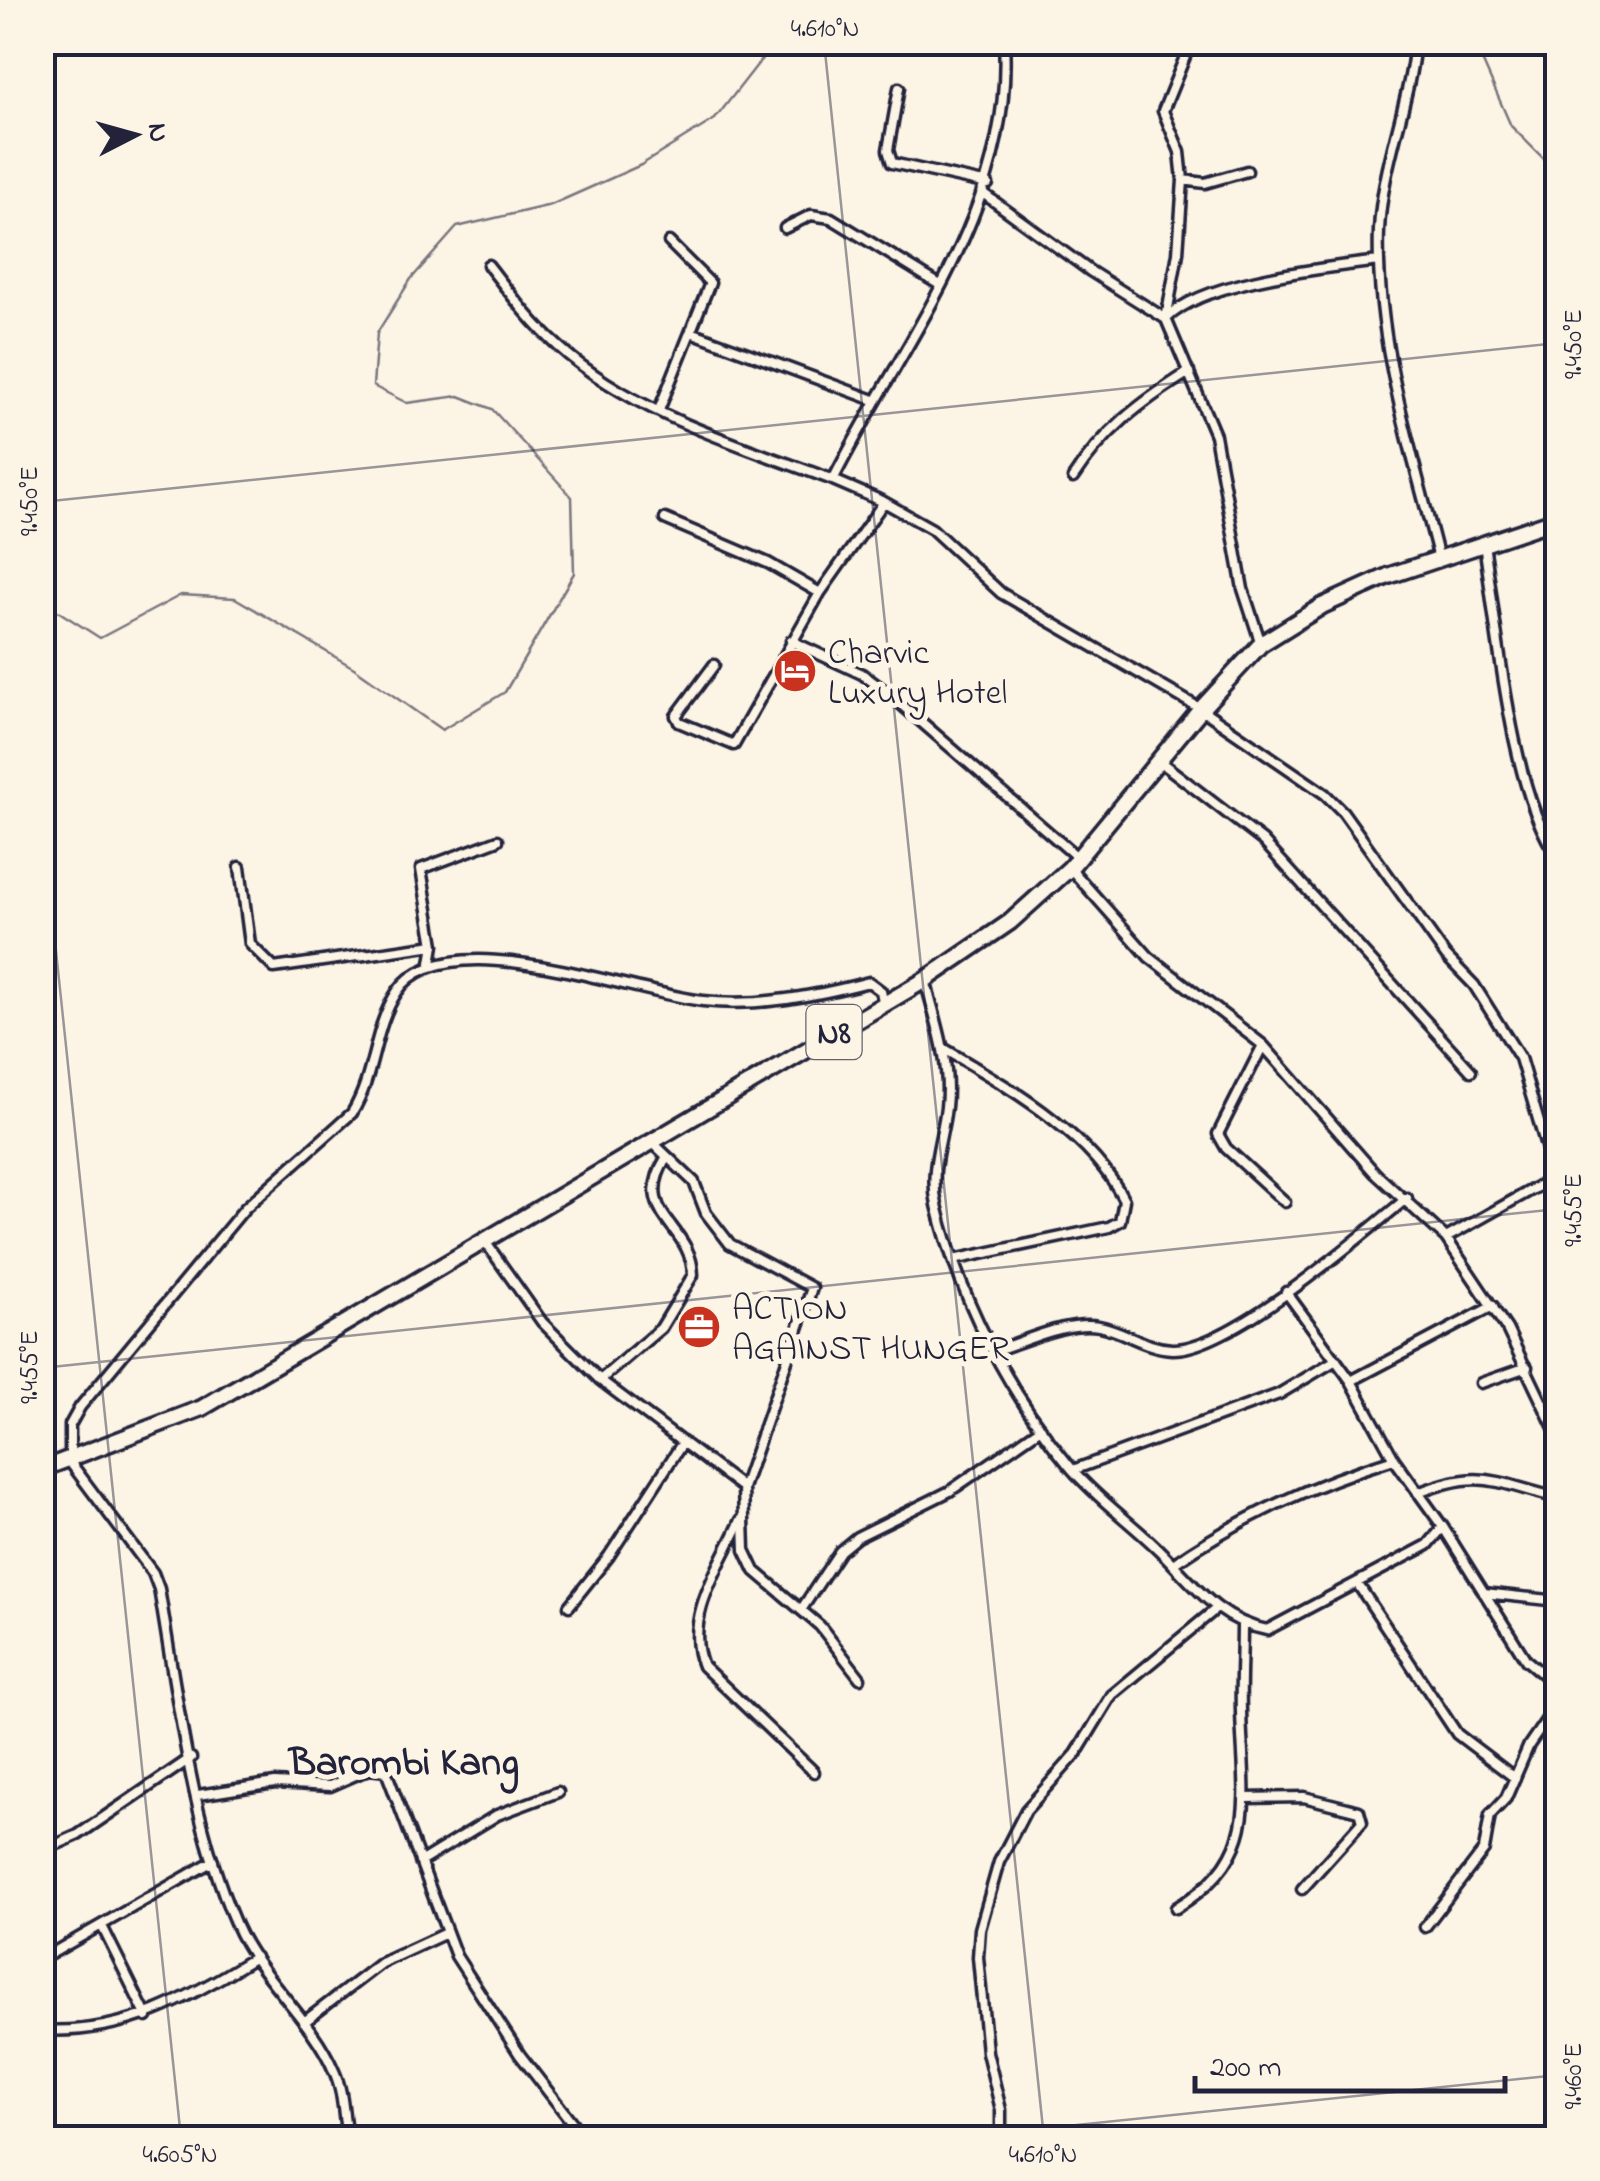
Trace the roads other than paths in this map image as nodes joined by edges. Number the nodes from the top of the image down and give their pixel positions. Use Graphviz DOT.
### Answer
graph roads {
  1 [pos="1004,42"];
  2 [pos="1191,42"];
  3 [pos="1415,42"];
  4 [pos="899,88"];
  5 [pos="1246,171"];
  6 [pos="1183,180"];
  7 [pos="988,184"];
  8 [pos="984,194"];
  9 [pos="785,228"];
  10 [pos="670,242"];
  11 [pos="1380,261"];
  12 [pos="488,265"];
  13 [pos="940,286"];
  14 [pos="1166,319"];
  15 [pos="692,332"];
  16 [pos="1188,372"];
  17 [pos="874,400"];
  18 [pos="658,410"];
  19 [pos="1073,478"];
  20 [pos="833,480"];
  21 [pos="884,502"];
  22 [pos="665,518"];
  23 [pos="1558,518"];
  24 [pos="1484,544"];
  25 [pos="1439,559"];
  26 [pos="820,593"];
  27 [pos="791,640"];
  28 [pos="1261,644"];
  29 [pos="714,665"];
  30 [pos="1201,709"];
  31 [pos="1158,760"];
  32 [pos="498,840"];
  33 [pos="1558,858"];
  34 [pos="1074,862"];
  35 [pos="240,867"];
  36 [pos="434,945"];
  37 [pos="431,963"];
  38 [pos="925,980"];
  39 [pos="883,1001"];
  40 [pos="1264,1045"];
  41 [pos="943,1048"];
  42 [pos="1471,1071"];
  43 [pos="653,1142"];
  44 [pos="666,1158"];
  45 [pos="1556,1182"];
  46 [pos="1407,1198"];
  47 [pos="1285,1202"];
  48 [pos="1446,1238"];
  49 [pos="484,1240"];
  50 [pos="953,1260"];
  51 [pos="1286,1292"];
  52 [pos="1492,1306"];
  53 [pos="996,1350"];
  54 [pos="1336,1360"];
  55 [pos="1528,1367"];
  56 [pos="600,1380"];
  57 [pos="1350,1380"];
  58 [pos="1481,1383"];
  59 [pos="1042,1428"];
  60 [pos="1558,1436"];
  61 [pos="684,1442"];
  62 [pos="1394,1459"];
  63 [pos="70,1462"];
  64 [pos="42,1469"];
  65 [pos="1072,1470"];
  66 [pos="743,1488"];
  67 [pos="1418,1493"];
  68 [pos="1558,1498"];
  69 [pos="743,1516"];
  70 [pos="1443,1527"];
  71 [pos="1173,1564"];
  72 [pos="1357,1583"];
  73 [pos="1484,1594"];
  74 [pos="1558,1601"];
  75 [pos="569,1606"];
  76 [pos="1216,1608"];
  77 [pos="801,1610"];
  78 [pos="1242,1626"];
  79 [pos="860,1678"];
  80 [pos="1558,1687"];
  81 [pos="1558,1704"];
  82 [pos="191,1758"];
  83 [pos="814,1772"];
  84 [pos="1515,1778"];
  85 [pos="558,1792"];
  86 [pos="198,1795"];
  87 [pos="1248,1798"];
  88 [pos="42,1850"];
  89 [pos="214,1861"];
  90 [pos="420,1862"];
  91 [pos="1302,1889"];
  92 [pos="1176,1908"];
  93 [pos="102,1926"];
  94 [pos="1425,1928"];
  95 [pos="446,1933"];
  96 [pos="254,1957"];
  97 [pos="42,1958"];
  98 [pos="147,2016"];
  99 [pos="304,2022"];
  100 [pos="42,2030"];
  101 [pos="348,2138"];
  102 [pos="584,2138"];
  103 [pos="1001,2138"];
  1 -- 7 [label="street"];
  2 -- 6 [label="street"];
  3 -- 11 [label="street"];
  4 -- 7 [label="street"];
  5 -- 6 [label="street"];
  6 -- 14 [label="street"];
  7 -- 8 [label="street"];
  8 -- 13 [label="street"];
  8 -- 14 [label="street"];
  9 -- 13 [label="street"];
  10 -- 15 [label="street"];
  11 -- 14 [label="street"];
  11 -- 25 [label="street"];
  12 -- 18 [label="street"];
  13 -- 17 [label="street"];
  14 -- 16 [label="street"];
  15 -- 17 [label="street"];
  15 -- 18 [label="street"];
  16 -- 19 [label="street"];
  16 -- 28 [label="street"];
  17 -- 20 [label="street"];
  18 -- 20 [label="street"];
  20 -- 21 [label="street"];
  21 -- 26 [label="street"];
  21 -- 30 [label="street"];
  22 -- 26 [label="street"];
  23 -- 24 [label="highway, N8"];
  24 -- 25 [label="highway, N8"];
  24 -- 33 [label="street"];
  25 -- 28 [label="highway, N8"];
  26 -- 27 [label="street"];
  27 -- 29 [label="street"];
  27 -- 34 [label="street"];
  28 -- 30 [label="highway, N8"];
  30 -- 31 [label="highway, N8"];
  30 -- 45 [label="street"];
  31 -- 34 [label="highway, N8"];
  31 -- 42 [label="street"];
  32 -- 36 [label="street"];
  34 -- 38 [label="highway, N8"];
  34 -- 40 [label="street"];
  35 -- 36 [label="street"];
  36 -- 37 [label="street"];
  37 -- 39 [label="street"];
  37 -- 63 [label="street"];
  38 -- 39 [label="highway, N8"];
  38 -- 41 [label="street"];
  39 -- 43 [label="highway, N8"];
  40 -- 46 [label="street"];
  40 -- 47 [label="street"];
  41 -- 50 [label="street"];
  41 -- 50 [label="street"];
  43 -- 44 [label="street"];
  43 -- 49 [label="highway, N8"];
  44 -- 56 [label="street"];
  44 -- 66 [label="street"];
  45 -- 48 [label="street"];
  46 -- 48 [label="street"];
  46 -- 51 [label="street"];
  48 -- 52 [label="street"];
  49 -- 56 [label="street"];
  49 -- 63 [label="highway, N8"];
  50 -- 53 [label="street"];
  51 -- 53 [label="street"];
  51 -- 54 [label="street"];
  52 -- 55 [label="street"];
  52 -- 57 [label="street"];
  53 -- 59 [label="street"];
  54 -- 57 [label="street"];
  54 -- 65 [label="street"];
  55 -- 58 [label="street"];
  55 -- 60 [label="street"];
  56 -- 61 [label="street"];
  57 -- 62 [label="street"];
  59 -- 65 [label="street"];
  59 -- 77 [label="street"];
  61 -- 66 [label="street"];
  61 -- 75 [label="street"];
  62 -- 67 [label="street"];
  62 -- 71 [label="street"];
  63 -- 64 [label="highway, N8"];
  63 -- 82 [label="street"];
  65 -- 71 [label="street"];
  66 -- 69 [label="street"];
  67 -- 68 [label="street"];
  67 -- 70 [label="street"];
  69 -- 77 [label="street"];
  69 -- 83 [label="street"];
  70 -- 72 [label="street"];
  70 -- 73 [label="street"];
  71 -- 76 [label="street"];
  72 -- 78 [label="street"];
  72 -- 84 [label="street"];
  73 -- 74 [label="street"];
  73 -- 80 [label="street"];
  76 -- 78 [label="street"];
  76 -- 103 [label="street"];
  77 -- 79 [label="street"];
  78 -- 87 [label="street"];
  81 -- 84 [label="street"];
  82 -- 86 [label="street"];
  82 -- 88 [label="street"];
  84 -- 94 [label="street"];
  85 -- 90 [label="street"];
  86 -- 89 [label="street"];
  86 -- 90 [label="street"];
  87 -- 91 [label="street"];
  87 -- 92 [label="street"];
  89 -- 93 [label="street"];
  89 -- 96 [label="street"];
  90 -- 95 [label="street"];
  93 -- 97 [label="street"];
  93 -- 98 [label="street"];
  95 -- 99 [label="street"];
  95 -- 102 [label="street"];
  96 -- 98 [label="street"];
  96 -- 99 [label="street"];
  98 -- 100 [label="street"];
  99 -- 101 [label="street"];
}
